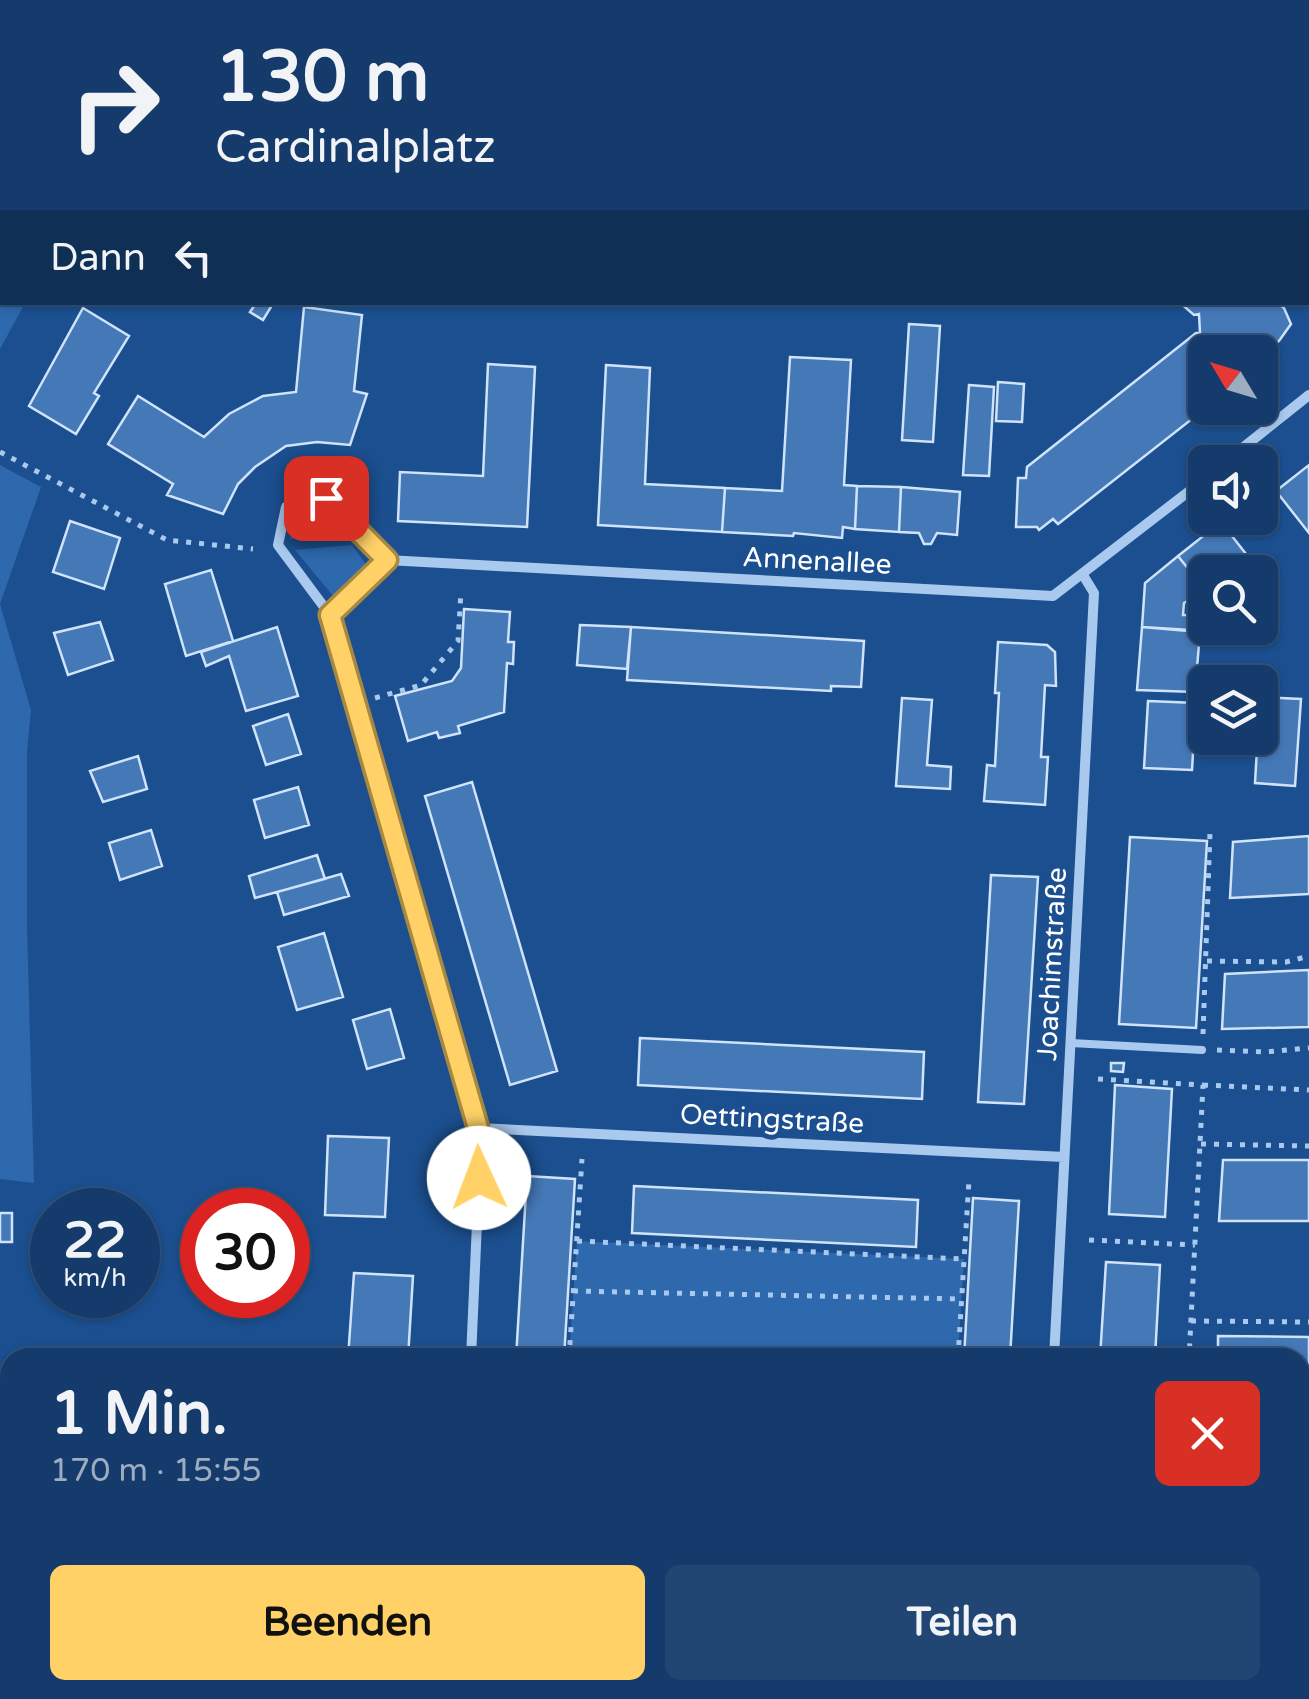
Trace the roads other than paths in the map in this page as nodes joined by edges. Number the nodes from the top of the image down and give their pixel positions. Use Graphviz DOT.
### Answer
graph roads {
  1 [pos="1309,395"];
  2 [pos="1246,445"];
  3 [pos="1188,493"];
  4 [pos="387,560"];
  5 [pos="1083,576"];
  6 [pos="330,615"];
  7 [pos="1071,1042"];
  8 [pos="1202,1050"];
  9 [pos="478,1128"];
  10 [pos="1064,1157"];
  11 [pos="471,1348"];
  12 [pos="1054,1348"];
  1 -- 2 [label="street"];
  3 -- 5 [label="street, Annenallee"];
  4 -- 5 [label="street, Annenallee"];
  4 -- 6 [label="street"];
  4 -- 6 [label="street"];
  5 -- 7 [label="street, Joachimstraße"];
  6 -- 9 [label="street"];
  7 -- 8 [label="lane"];
  7 -- 10 [label="street, Joachimstraße"];
  9 -- 10 [label="street, Oettingstraße"];
  9 -- 11 [label="street"];
  10 -- 12 [label="street, Joachimstraße"];
}
